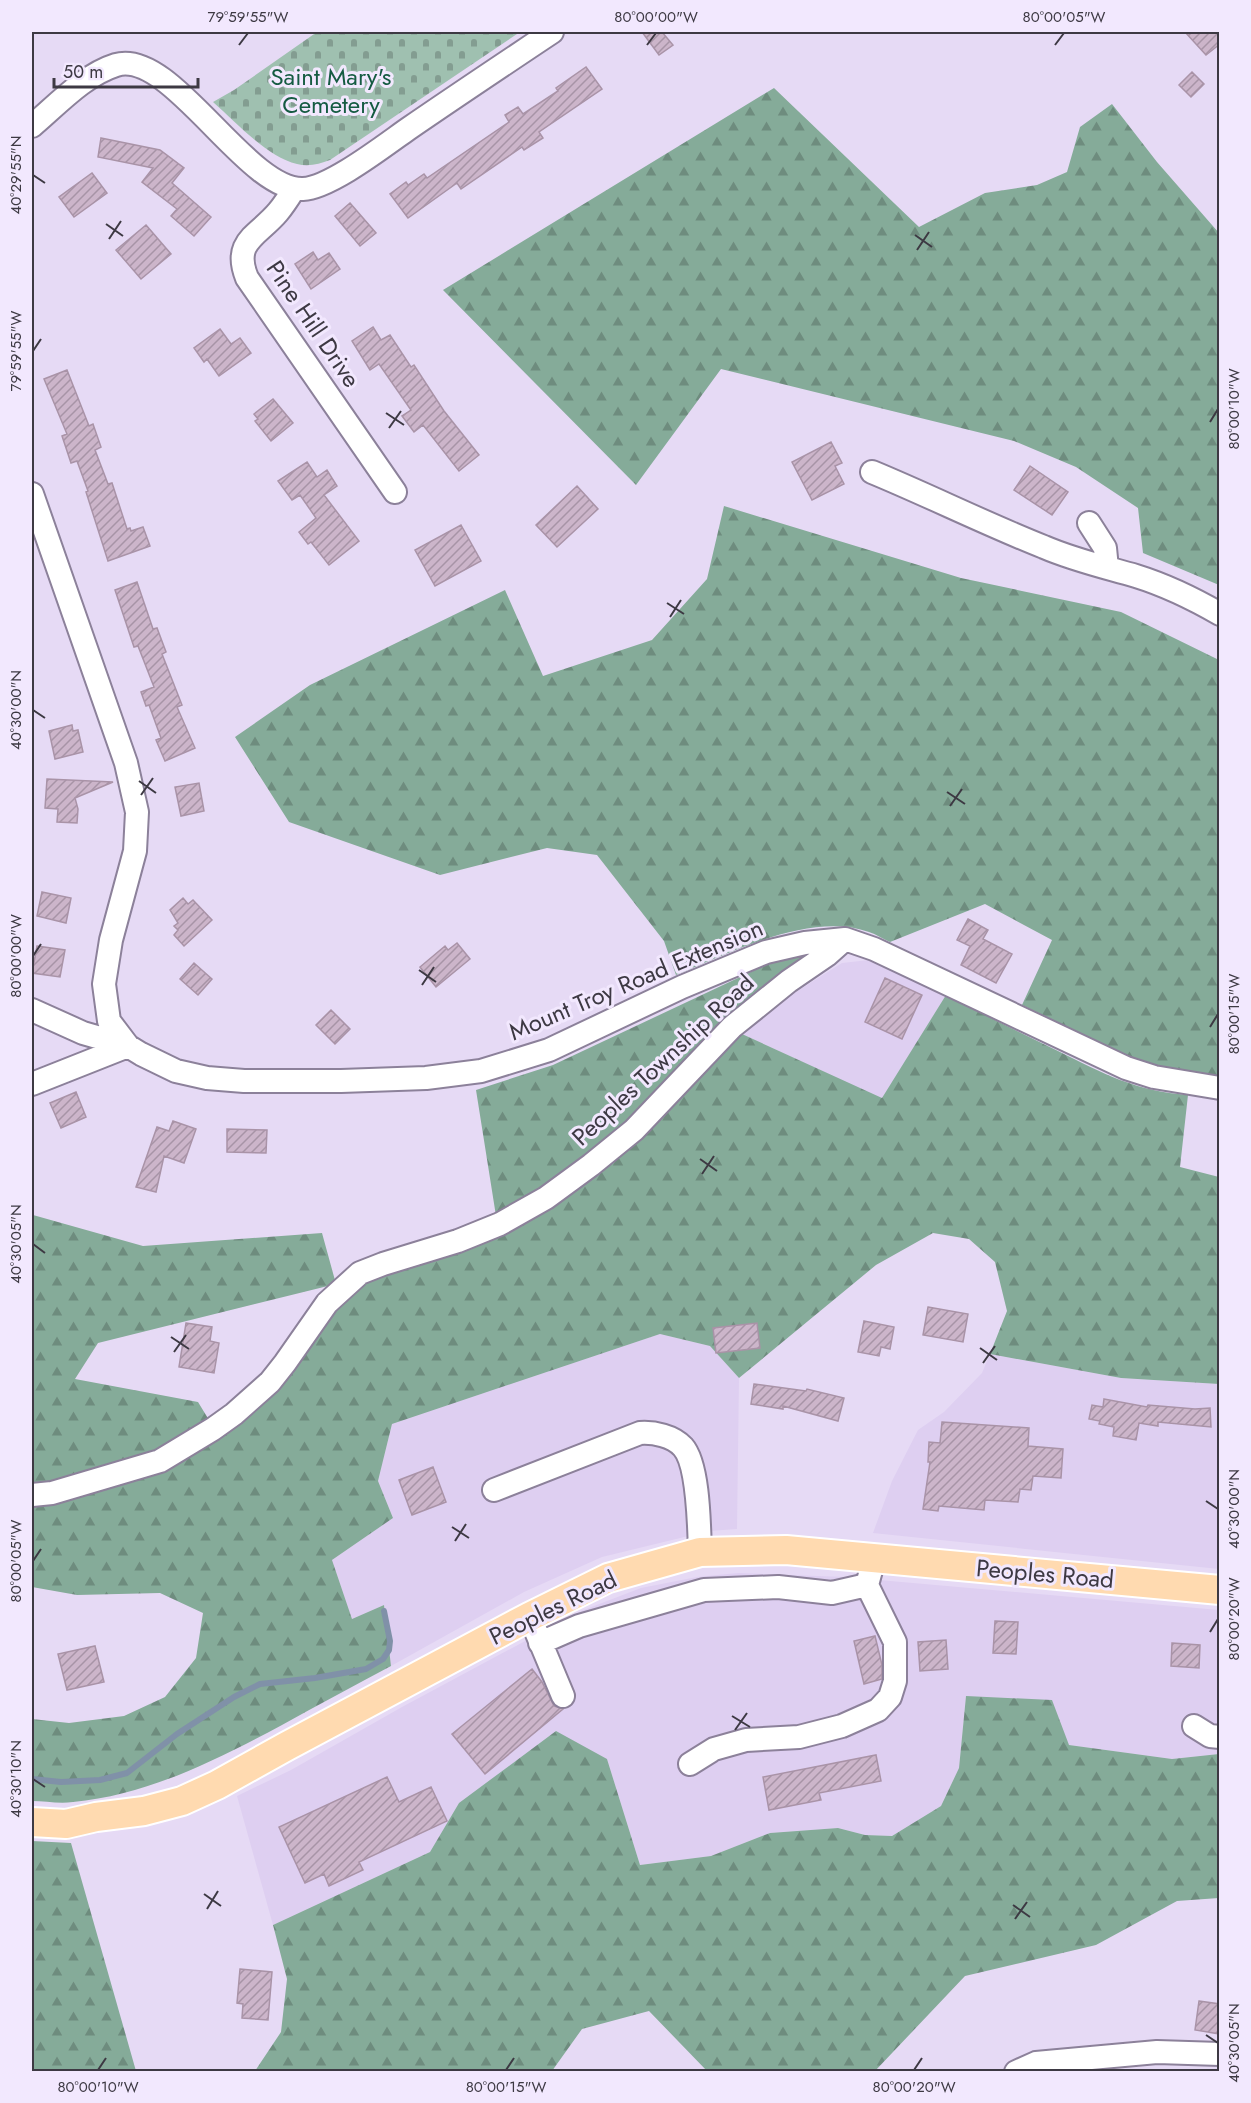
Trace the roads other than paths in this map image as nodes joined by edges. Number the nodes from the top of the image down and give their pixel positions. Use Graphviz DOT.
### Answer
graph roads {
  1 [pos="552,32"];
  2 [pos="32,126"];
  3 [pos="294,189"];
  4 [pos="872,472"];
  5 [pos="394,492"];
  6 [pos="32,494"];
  7 [pos="1089,523"];
  8 [pos="1107,568"];
  9 [pos="1220,614"];
  10 [pos="845,939"];
  11 [pos="32,1010"];
  12 [pos="128,1046"];
  13 [pos="32,1084"];
  14 [pos="1220,1088"];
  15 [pos="494,1490"];
  16 [pos="32,1496"];
  17 [pos="700,1552"];
  18 [pos="871,1572"];
  19 [pos="1220,1590"];
  20 [pos="529,1617"];
  21 [pos="540,1643"];
  22 [pos="563,1696"];
  23 [pos="1194,1726"];
  24 [pos="1220,1737"];
  25 [pos="690,1764"];
  26 [pos="32,1822"];
  27 [pos="1220,2054"];
  28 [pos="1016,2072"];
  1 -- 3 [label="street"];
  2 -- 3 [label="street"];
  3 -- 5 [label="street, Pine Hill Drive"];
  4 -- 8 [label="street"];
  6 -- 12 [label="street, Mount Troy Road Extension"];
  7 -- 8 [label="street"];
  8 -- 9 [label="street"];
  10 -- 12 [label="street, Mount Troy Road Extension"];
  10 -- 14 [label="street, Mount Troy Road Extension"];
  10 -- 16 [label="street, Peoples Township Road"];
  11 -- 12 [label="street"];
  12 -- 13 [label="street"];
  15 -- 17 [label="street"];
  17 -- 18 [label="main road, Peoples Road"];
  17 -- 20 [label="main road, Peoples Road"];
  18 -- 19 [label="main road, Peoples Road"];
  18 -- 21 [label="street"];
  18 -- 25 [label="street"];
  20 -- 21 [label="street"];
  20 -- 26 [label="main road, Peoples Road"];
  21 -- 22 [label="street"];
  23 -- 24 [label="street"];
  27 -- 28 [label="street"];
}
